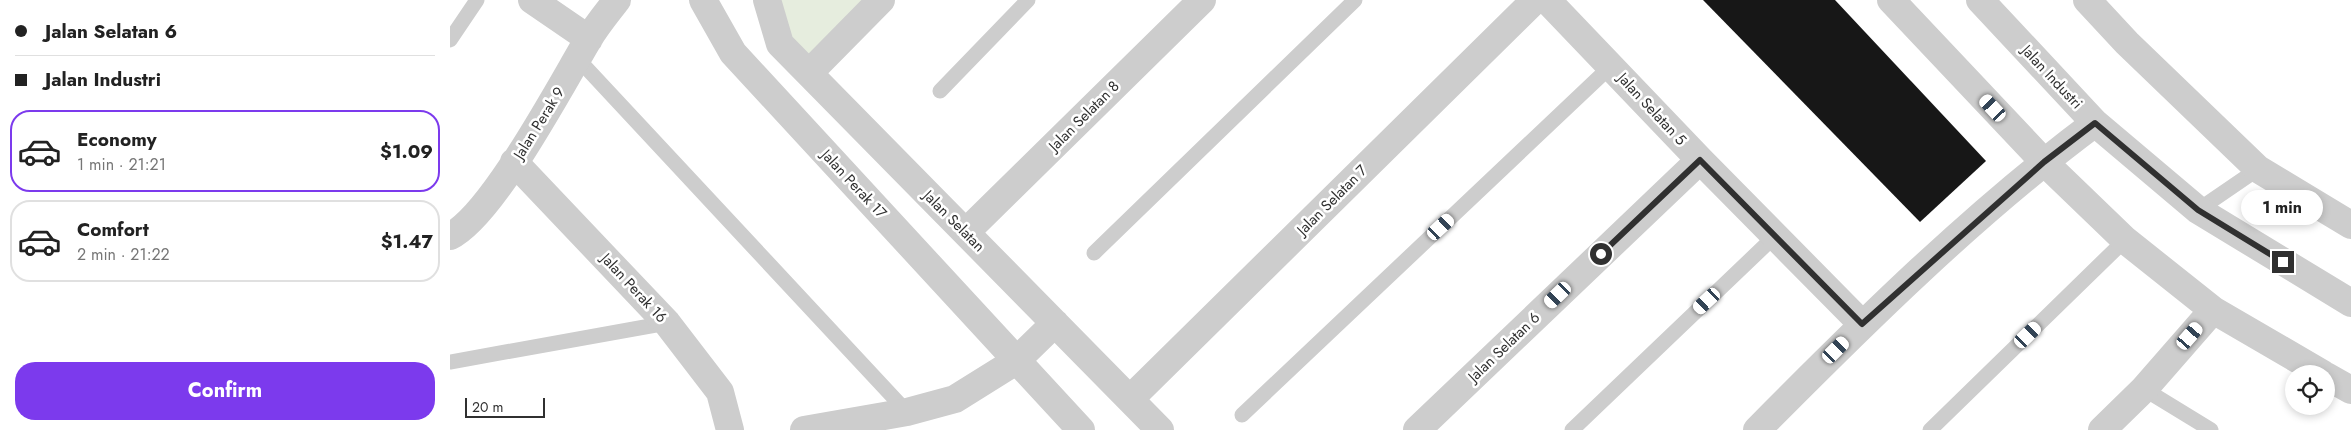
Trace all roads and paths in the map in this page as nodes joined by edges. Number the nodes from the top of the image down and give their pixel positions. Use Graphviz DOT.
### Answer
graph roads {
  1 [pos="477,0"];
  2 [pos="532,0"];
  3 [pos="617,0"];
  4 [pos="703,0"];
  5 [pos="766,0"];
  6 [pos="881,0"];
  7 [pos="1028,0"];
  8 [pos="1202,0"];
  9 [pos="1355,0"];
  10 [pos="1535,0"];
  11 [pos="1547,0"];
  12 [pos="1891,0"];
  13 [pos="1980,0"];
  14 [pos="2087,0"];
  15 [pos="450,40"];
  16 [pos="583,49"];
  17 [pos="1611,66"];
  18 [pos="809,73"];
  19 [pos="940,91"];
  20 [pos="2095,123"];
  21 [pos="1700,160"];
  22 [pos="514,162"];
  23 [pos="2044,162"];
  24 [pos="2258,169"];
  25 [pos="2198,210"];
  26 [pos="2351,225"];
  27 [pos="966,232"];
  28 [pos="450,236"];
  29 [pos="1775,236"];
  30 [pos="2125,240"];
  31 [pos="1094,253"];
  32 [pos="2351,303"];
  33 [pos="2213,310"];
  34 [pos="667,323"];
  35 [pos="1055,323"];
  36 [pos="1862,324"];
  37 [pos="1016,361"];
  38 [pos="450,362"];
  39 [pos="2308,365"];
  40 [pos="2335,381"];
  41 [pos="2144,389"];
  42 [pos="2351,390"];
  43 [pos="1130,399"];
  44 [pos="907,412"];
  45 [pos="1242,415"];
  46 [pos="730,430"];
  47 [pos="804,430"];
  48 [pos="1081,430"];
  49 [pos="1160,430"];
  50 [pos="1417,430"];
  51 [pos="1572,430"];
  52 [pos="1757,430"];
  53 [pos="1930,430"];
  54 [pos="2102,430"];
  55 [pos="2211,430"];
  1 -- 15 [label="lane"];
  2 -- 16 [label="street"];
  3 -- 16 [label="street, Jalan Perak 9"];
  4 -- 37 [label="street, Jalan Perak 17"];
  5 -- 18 [label="street, Jalan Selatan"];
  6 -- 18 [label="street"];
  7 -- 19 [label="lane"];
  8 -- 27 [label="street, Jalan Selatan 8"];
  9 -- 31 [label="lane"];
  10 -- 43 [label="street, Jalan Selatan 7"];
  11 -- 17 [label="street, Jalan Selatan 5"];
  12 -- 23 [label="street"];
  13 -- 20 [label="street, Jalan Industri"];
  14 -- 24 [label="street"];
  16 -- 22 [label="street, Jalan Perak 9"];
  16 -- 44 [label="lane"];
  17 -- 21 [label="street, Jalan Selatan 5"];
  17 -- 45 [label="lane"];
  18 -- 27 [label="street, Jalan Selatan"];
  20 -- 23 [label="street"];
  20 -- 25 [label="street, Jalan Industri"];
  21 -- 29 [label="street, Jalan Selatan 5"];
  21 -- 50 [label="street, Jalan Selatan 6"];
  22 -- 28 [label="street, Jalan Perak 9"];
  22 -- 34 [label="street, Jalan Perak 16"];
  23 -- 30 [label="street"];
  23 -- 36 [label="street"];
  24 -- 25 [label="lane"];
  24 -- 26 [label="street"];
  25 -- 32 [label="street, Jalan Industri"];
  27 -- 35 [label="street, Jalan Selatan"];
  29 -- 36 [label="street, Jalan Selatan 5"];
  29 -- 51 [label="lane"];
  30 -- 33 [label="street"];
  30 -- 53 [label="lane"];
  33 -- 39 [label="street"];
  33 -- 41 [label="street"];
  34 -- 38 [label="lane"];
  34 -- 46 [label="street, Jalan Perak 16"];
  35 -- 37 [label="street"];
  35 -- 43 [label="street, Jalan Selatan"];
  36 -- 52 [label="street"];
  37 -- 44 [label="street"];
  37 -- 48 [label="street, Jalan Perak 17"];
  40 -- 42 [label="street"];
  41 -- 54 [label="street"];
  41 -- 55 [label="lane"];
  43 -- 49 [label="street, Jalan Selatan"];
  44 -- 47 [label="street"];
}
